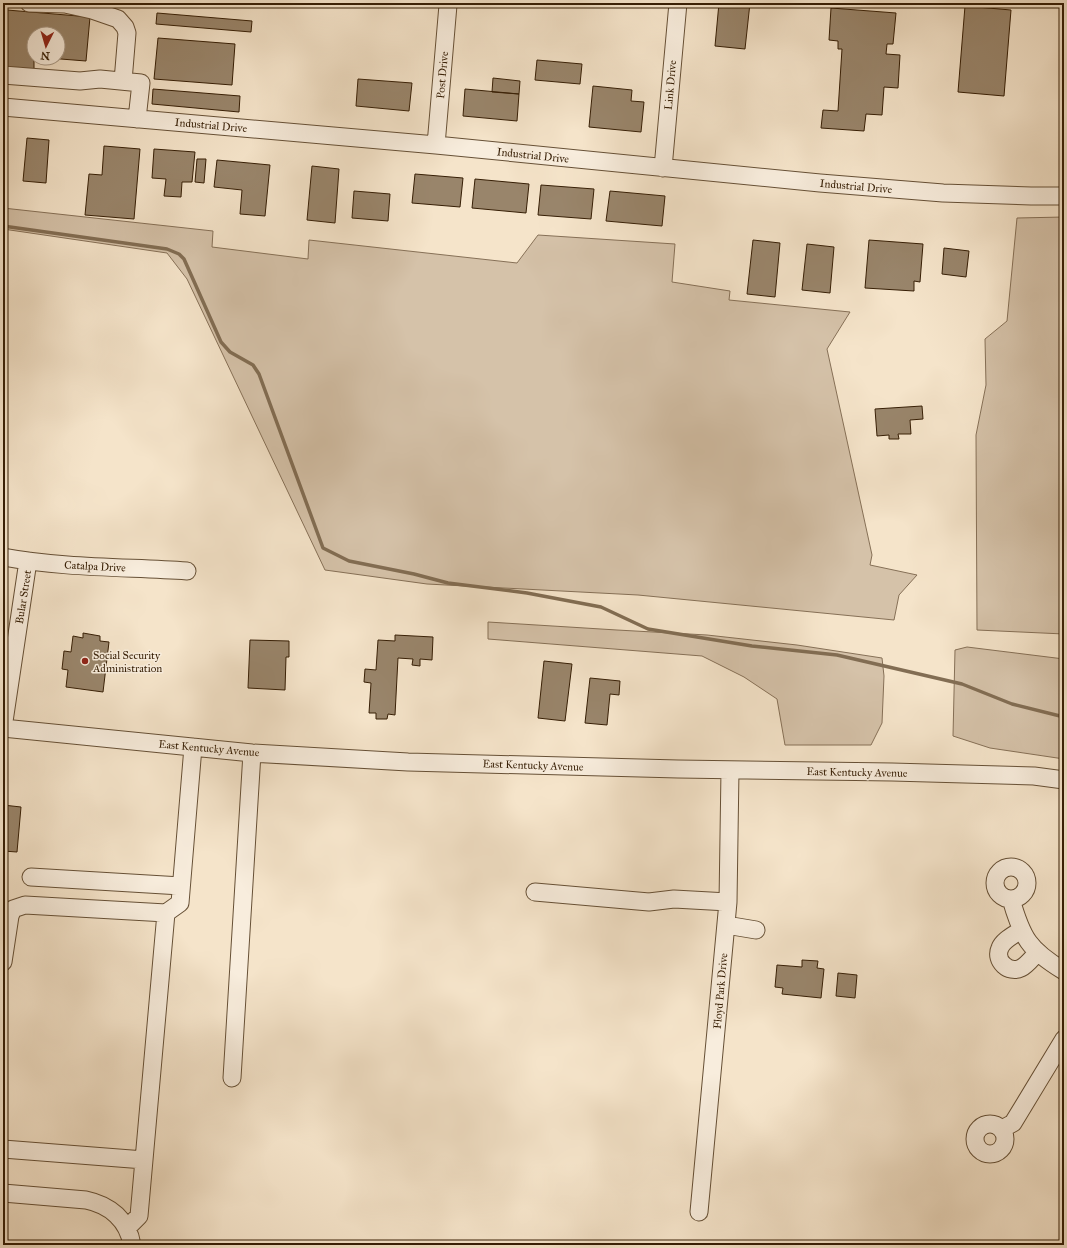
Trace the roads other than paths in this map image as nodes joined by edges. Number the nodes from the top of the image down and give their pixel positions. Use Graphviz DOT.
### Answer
graph roads {
  1 [pos="29,3"];
  2 [pos="678,3"];
  3 [pos="448,4"];
  4 [pos="3,75"];
  5 [pos="123,81"];
  6 [pos="3,107"];
  7 [pos="137,119"];
  8 [pos="436,145"];
  9 [pos="663,168"];
  10 [pos="1064,196"];
  11 [pos="3,557"];
  12 [pos="28,561"];
  13 [pos="187,571"];
  14 [pos="3,728"];
  15 [pos="193,747"];
  16 [pos="252,753"];
  17 [pos="730,770"];
  18 [pos="1064,780"];
  19 [pos="31,877"];
  20 [pos="181,886"];
  21 [pos="535,892"];
  22 [pos="1011,899"];
  23 [pos="728,902"];
  24 [pos="166,913"];
  25 [pos="726,925"];
  26 [pos="756,930"];
  27 [pos="1021,930"];
  28 [pos="1037,953"];
  29 [pos="3,962"];
  30 [pos="1064,971"];
  31 [pos="1064,1039"];
  32 [pos="232,1078"];
  33 [pos="1002,1130"];
  34 [pos="3,1149"];
  35 [pos="144,1160"];
  36 [pos="3,1193"];
  37 [pos="699,1212"];
  38 [pos="126,1228"];
  39 [pos="132,1245"];
  1 -- 5 [label="street"];
  2 -- 9 [label="street, Link Drive"];
  3 -- 8 [label="street, Post Drive"];
  4 -- 5 [label="street"];
  5 -- 7 [label="street"];
  6 -- 7 [label="street, Industrial Drive"];
  7 -- 8 [label="street, Industrial Drive"];
  8 -- 9 [label="street, Industrial Drive"];
  9 -- 10 [label="street, Industrial Drive"];
  11 -- 12 [label="street, Catalpa Drive"];
  12 -- 13 [label="street, Catalpa Drive"];
  12 -- 14 [label="street, Bular Street"];
  14 -- 15 [label="street, East Kentucky Avenue"];
  15 -- 16 [label="street, East Kentucky Avenue"];
  15 -- 20 [label="street"];
  16 -- 17 [label="street, East Kentucky Avenue"];
  16 -- 32 [label="street"];
  17 -- 18 [label="street, East Kentucky Avenue"];
  17 -- 23 [label="street, Floyd Park Drive"];
  19 -- 20 [label="street"];
  20 -- 24 [label="street"];
  21 -- 23 [label="street"];
  22 -- 27 [label="street"];
  23 -- 25 [label="street, Floyd Park Drive"];
  24 -- 29 [label="street"];
  24 -- 35 [label="street"];
  25 -- 26 [label="street"];
  25 -- 37 [label="street, Floyd Park Drive"];
  27 -- 28 [label="street"];
  27 -- 28 [label="street"];
  28 -- 30 [label="street"];
  31 -- 33 [label="street"];
  34 -- 35 [label="street"];
  35 -- 38 [label="street"];
  36 -- 38 [label="street"];
  38 -- 39 [label="street"];
}
